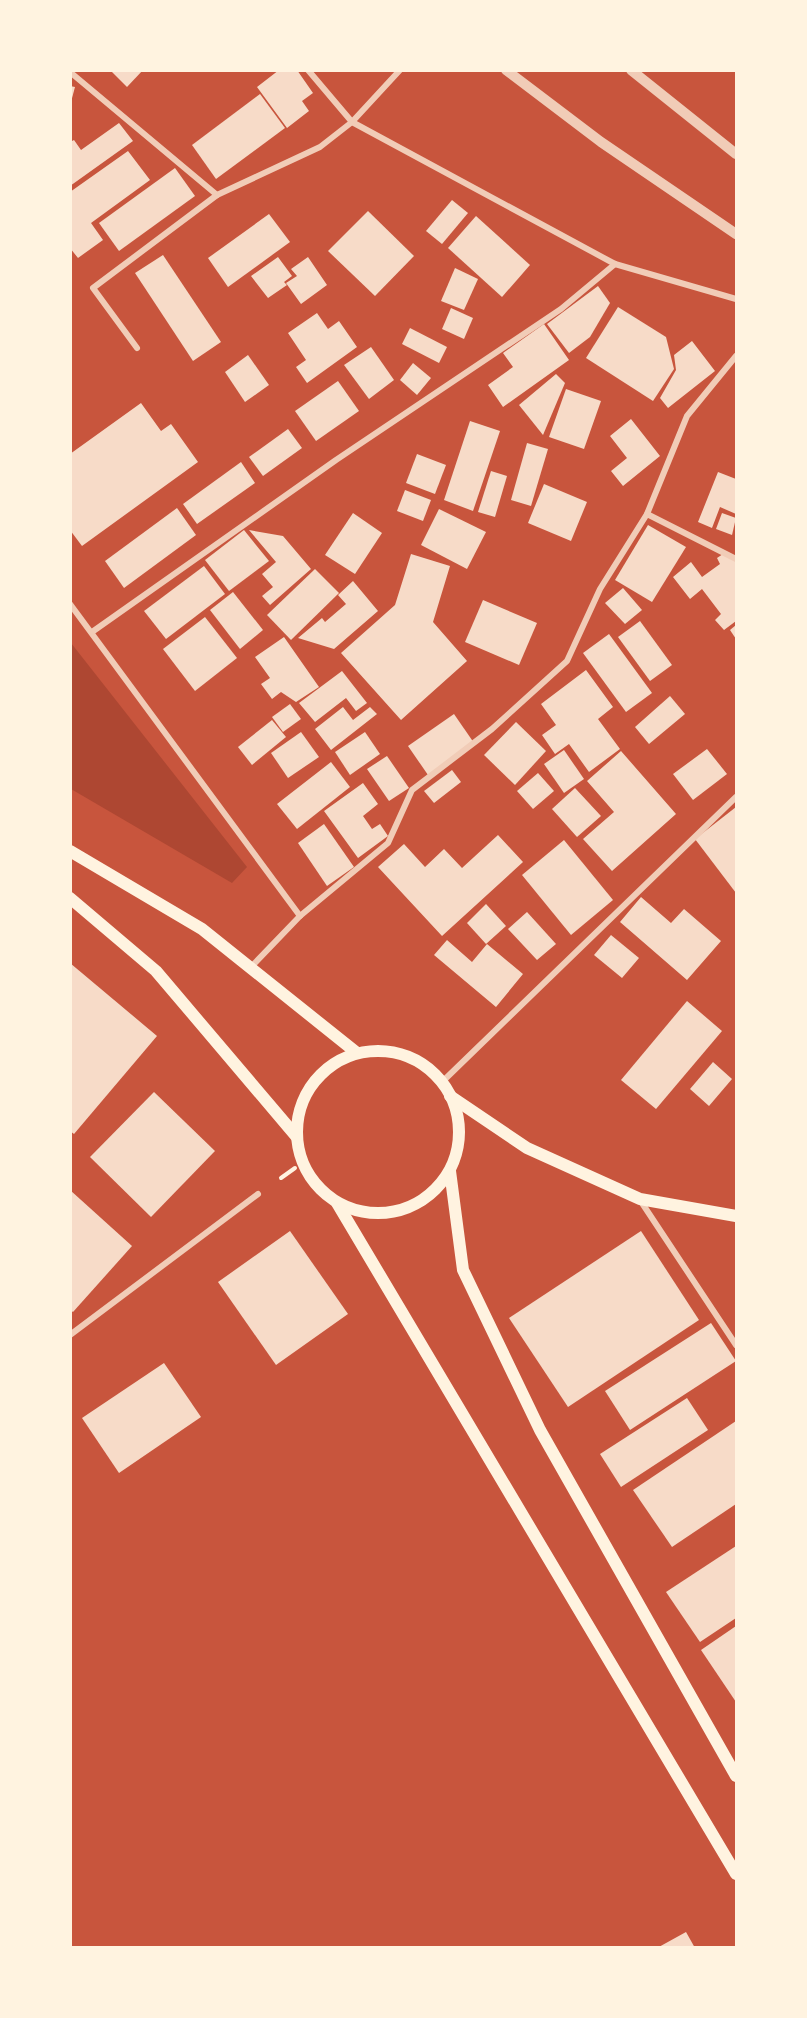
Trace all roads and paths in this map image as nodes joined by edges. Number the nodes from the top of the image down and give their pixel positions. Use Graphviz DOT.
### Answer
graph roads {
  1 [pos="308,70"];
  2 [pos="400,70"];
  3 [pos="506,70"];
  4 [pos="630,70"];
  5 [pos="70,72"];
  6 [pos="352,122"];
  7 [pos="736,154"];
  8 [pos="217,195"];
  9 [pos="736,234"];
  10 [pos="615,264"];
  11 [pos="736,299"];
  12 [pos="136,348"];
  13 [pos="736,356"];
  14 [pos="647,514"];
  15 [pos="736,559"];
  16 [pos="70,604"];
  17 [pos="92,632"];
  18 [pos="736,797"];
  19 [pos="70,851"];
  20 [pos="70,898"];
  21 [pos="300,916"];
  22 [pos="251,967"];
  23 [pos="357,1053"];
  24 [pos="441,1083"];
  25 [pos="450,1096"];
  26 [pos="296,1136"];
  27 [pos="450,1171"];
  28 [pos="258,1194"];
  29 [pos="640,1199"];
  30 [pos="337,1203"];
  31 [pos="736,1216"];
  32 [pos="70,1335"];
  33 [pos="736,1345"];
  34 [pos="736,1776"];
  35 [pos="736,1874"];
  1 -- 6 [label="street"];
  2 -- 6 [label="street"];
  3 -- 9 [label="street"];
  4 -- 7 [label="street"];
  5 -- 8 [label="street"];
  6 -- 8 [label="street"];
  6 -- 10 [label="street"];
  8 -- 12 [label="street"];
  10 -- 11 [label="street"];
  10 -- 17 [label="street"];
  13 -- 14 [label="street"];
  14 -- 15 [label="street"];
  14 -- 21 [label="street"];
  16 -- 17 [label="street"];
  17 -- 21 [label="street"];
  18 -- 24 [label="street"];
  19 -- 22 [label="main road"];
  20 -- 26 [label="main road"];
  21 -- 22 [label="street"];
  22 -- 23 [label="main road"];
  23 -- 24 [label="main road"];
  23 -- 26 [label="main road"];
  24 -- 25 [label="main road"];
  25 -- 27 [label="main road"];
  25 -- 29 [label="main road"];
  26 -- 30 [label="main road"];
  27 -- 30 [label="main road"];
  27 -- 34 [label="main road"];
  28 -- 32 [label="street"];
  29 -- 31 [label="main road"];
  29 -- 33 [label="street"];
  30 -- 35 [label="main road"];
}
